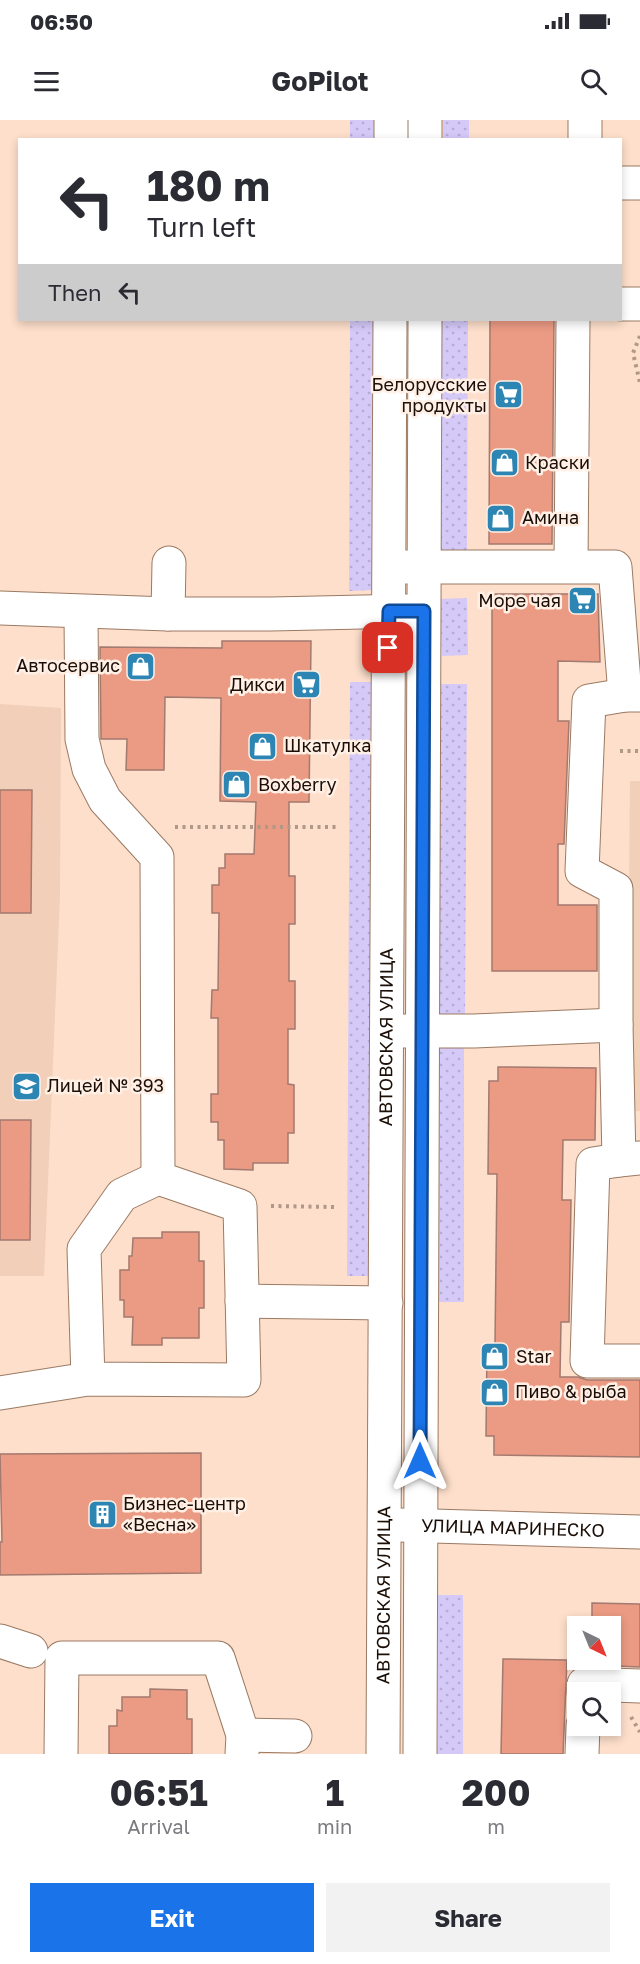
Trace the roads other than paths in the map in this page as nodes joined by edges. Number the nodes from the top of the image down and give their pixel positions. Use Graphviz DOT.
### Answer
graph roads {
  1 [pos="391,120"];
  2 [pos="425,120"];
  3 [pos="585,120"];
  4 [pos="391,138"];
  5 [pos="425,138"];
  6 [pos="585,138"];
  7 [pos="622,183"];
  8 [pos="640,183"];
  9 [pos="622,304"];
  10 [pos="640,304"];
  11 [pos="390,321"];
  12 [pos="425,321"];
  13 [pos="573,321"];
  14 [pos="169,563"];
  15 [pos="571,566"];
  16 [pos="389,567"];
  17 [pos="424,567"];
  18 [pos="0,608"];
  19 [pos="389,611"];
  20 [pos="424,611"];
  21 [pos="81,612"];
  22 [pos="168,614"];
  23 [pos="632,695"];
  24 [pos="616,1025"];
  25 [pos="387,1031"];
  26 [pos="422,1031"];
  27 [pos="630,1159"];
  28 [pos="158,1178"];
  29 [pos="242,1301"];
  30 [pos="386,1304"];
  31 [pos="640,1361"];
  32 [pos="88,1379"];
  33 [pos="0,1393"];
  34 [pos="385,1525"];
  35 [pos="421,1525"];
  36 [pos="640,1532"];
  37 [pos="0,1641"];
  38 [pos="31,1651"];
  39 [pos="621,1685"];
  40 [pos="640,1686"];
  41 [pos="295,1736"];
  42 [pos="583,1736"];
  43 [pos="243,1744"];
  44 [pos="61,1754"];
  45 [pos="383,1754"];
  46 [pos="420,1754"];
  47 [pos="582,1754"];
  1 -- 4 [label="street"];
  2 -- 5 [label="street"];
  3 -- 6 [label="street"];
  7 -- 8 [label="street"];
  9 -- 10 [label="street"];
  11 -- 16 [label="street, АВТОВСКАЯ УЛИЦА"];
  12 -- 17 [label="street, АВТОВСКАЯ УЛИЦА"];
  13 -- 15 [label="street"];
  14 -- 22 [label="street"];
  15 -- 17 [label="street"];
  15 -- 23 [label="street"];
  16 -- 17 [label="street"];
  16 -- 19 [label="street, АВТОВСКАЯ УЛИЦА"];
  17 -- 20 [label="street, АВТОВСКАЯ УЛИЦА"];
  18 -- 21 [label="street"];
  19 -- 20 [label="street"];
  19 -- 22 [label="street"];
  19 -- 25 [label="street, АВТОВСКАЯ УЛИЦА"];
  20 -- 26 [label="street, АВТОВСКАЯ УЛИЦА"];
  21 -- 22 [label="street"];
  21 -- 28 [label="street"];
  23 -- 24 [label="street"];
  24 -- 26 [label="street"];
  24 -- 27 [label="street"];
  25 -- 26 [label="street"];
  25 -- 30 [label="street, АВТОВСКАЯ УЛИЦА"];
  26 -- 35 [label="street, АВТОВСКАЯ УЛИЦА"];
  27 -- 31 [label="street"];
  28 -- 29 [label="street"];
  28 -- 32 [label="street"];
  29 -- 30 [label="street"];
  29 -- 32 [label="street"];
  30 -- 34 [label="street, АВТОВСКАЯ УЛИЦА"];
  32 -- 33 [label="street"];
  34 -- 35 [label="street, УЛИЦА МАРИНЕСКО"];
  34 -- 45 [label="street, АВТОВСКАЯ УЛИЦА"];
  35 -- 36 [label="street, УЛИЦА МАРИНЕСКО"];
  35 -- 46 [label="street, АВТОВСКАЯ УЛИЦА"];
  37 -- 38 [label="street"];
  39 -- 40 [label="street"];
  41 -- 43 [label="street"];
  42 -- 47 [label="street"];
  43 -- 44 [label="street"];
}
